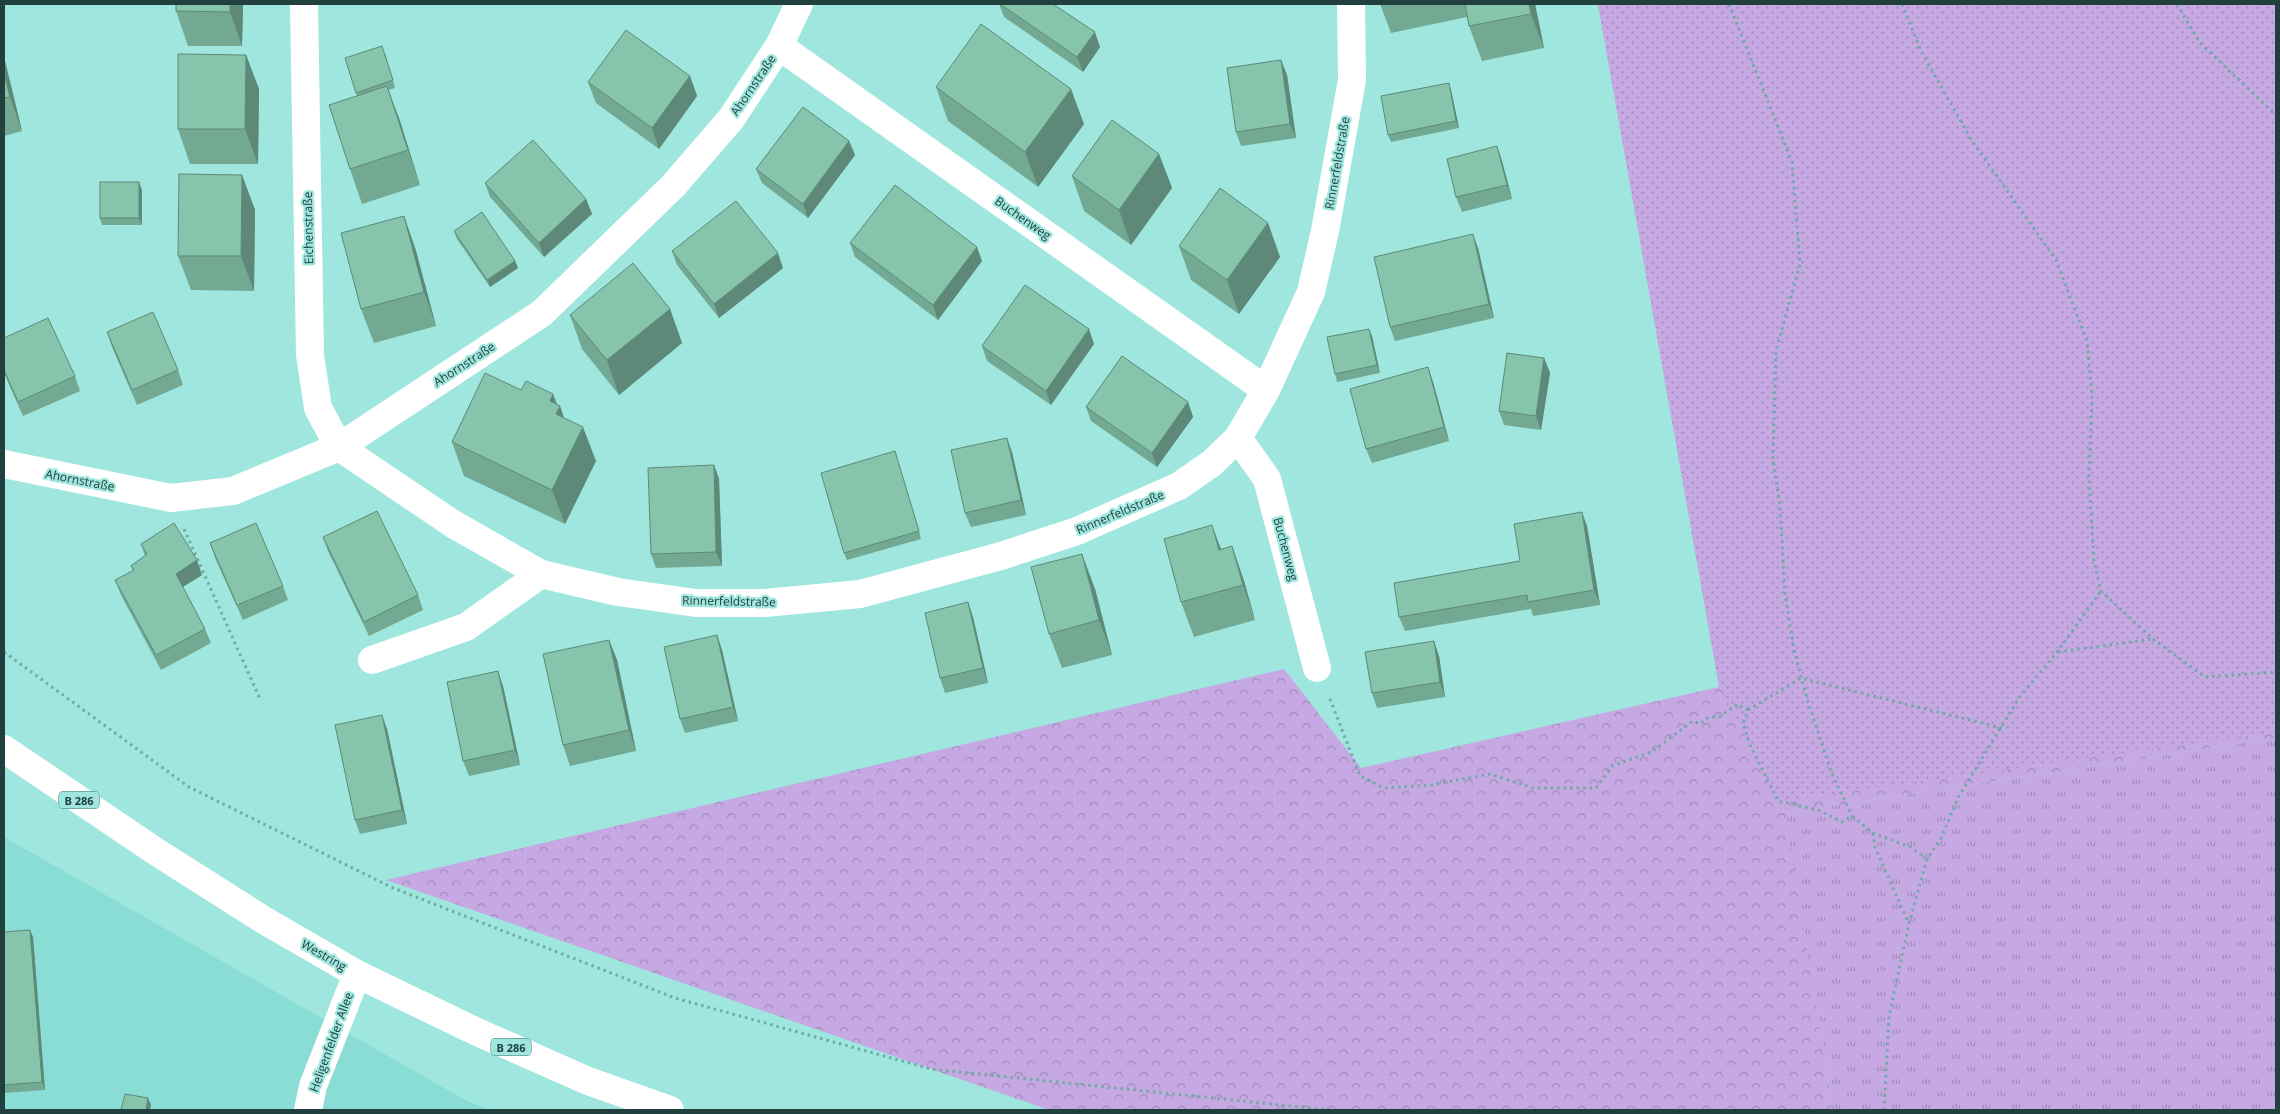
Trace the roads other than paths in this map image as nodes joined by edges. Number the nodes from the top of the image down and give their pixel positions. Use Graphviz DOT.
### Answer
graph roads {
  1 [pos="304,4"];
  2 [pos="799,4"];
  3 [pos="1351,4"];
  4 [pos="779,46"];
  5 [pos="1266,390"];
  6 [pos="1238,438"];
  7 [pos="339,447"];
  8 [pos="4,464"];
  9 [pos="541,574"];
  10 [pos="372,660"];
  11 [pos="1317,668"];
  12 [pos="4,749"];
  13 [pos="357,974"];
  14 [pos="308,1110"];
  15 [pos="670,1110"];
  1 -- 7 [label="street, Eichenstraße"];
  2 -- 4 [label="street, Ahornstraße"];
  3 -- 5 [label="street, Rinnerfeldstraße"];
  4 -- 5 [label="street, Buchenweg"];
  4 -- 7 [label="street, Ahornstraße"];
  5 -- 6 [label="street, Rinnerfeldstraße"];
  6 -- 9 [label="street, Rinnerfeldstraße"];
  6 -- 11 [label="street, Buchenweg"];
  7 -- 8 [label="street, Ahornstraße"];
  7 -- 9 [label="street, Rinnerfeldstraße"];
  9 -- 10 [label="street"];
  12 -- 13 [label="street, Westring / B 286"];
  13 -- 14 [label="street, Heligenfelder Allee"];
  13 -- 15 [label="street, Westring / B 286"];
}
